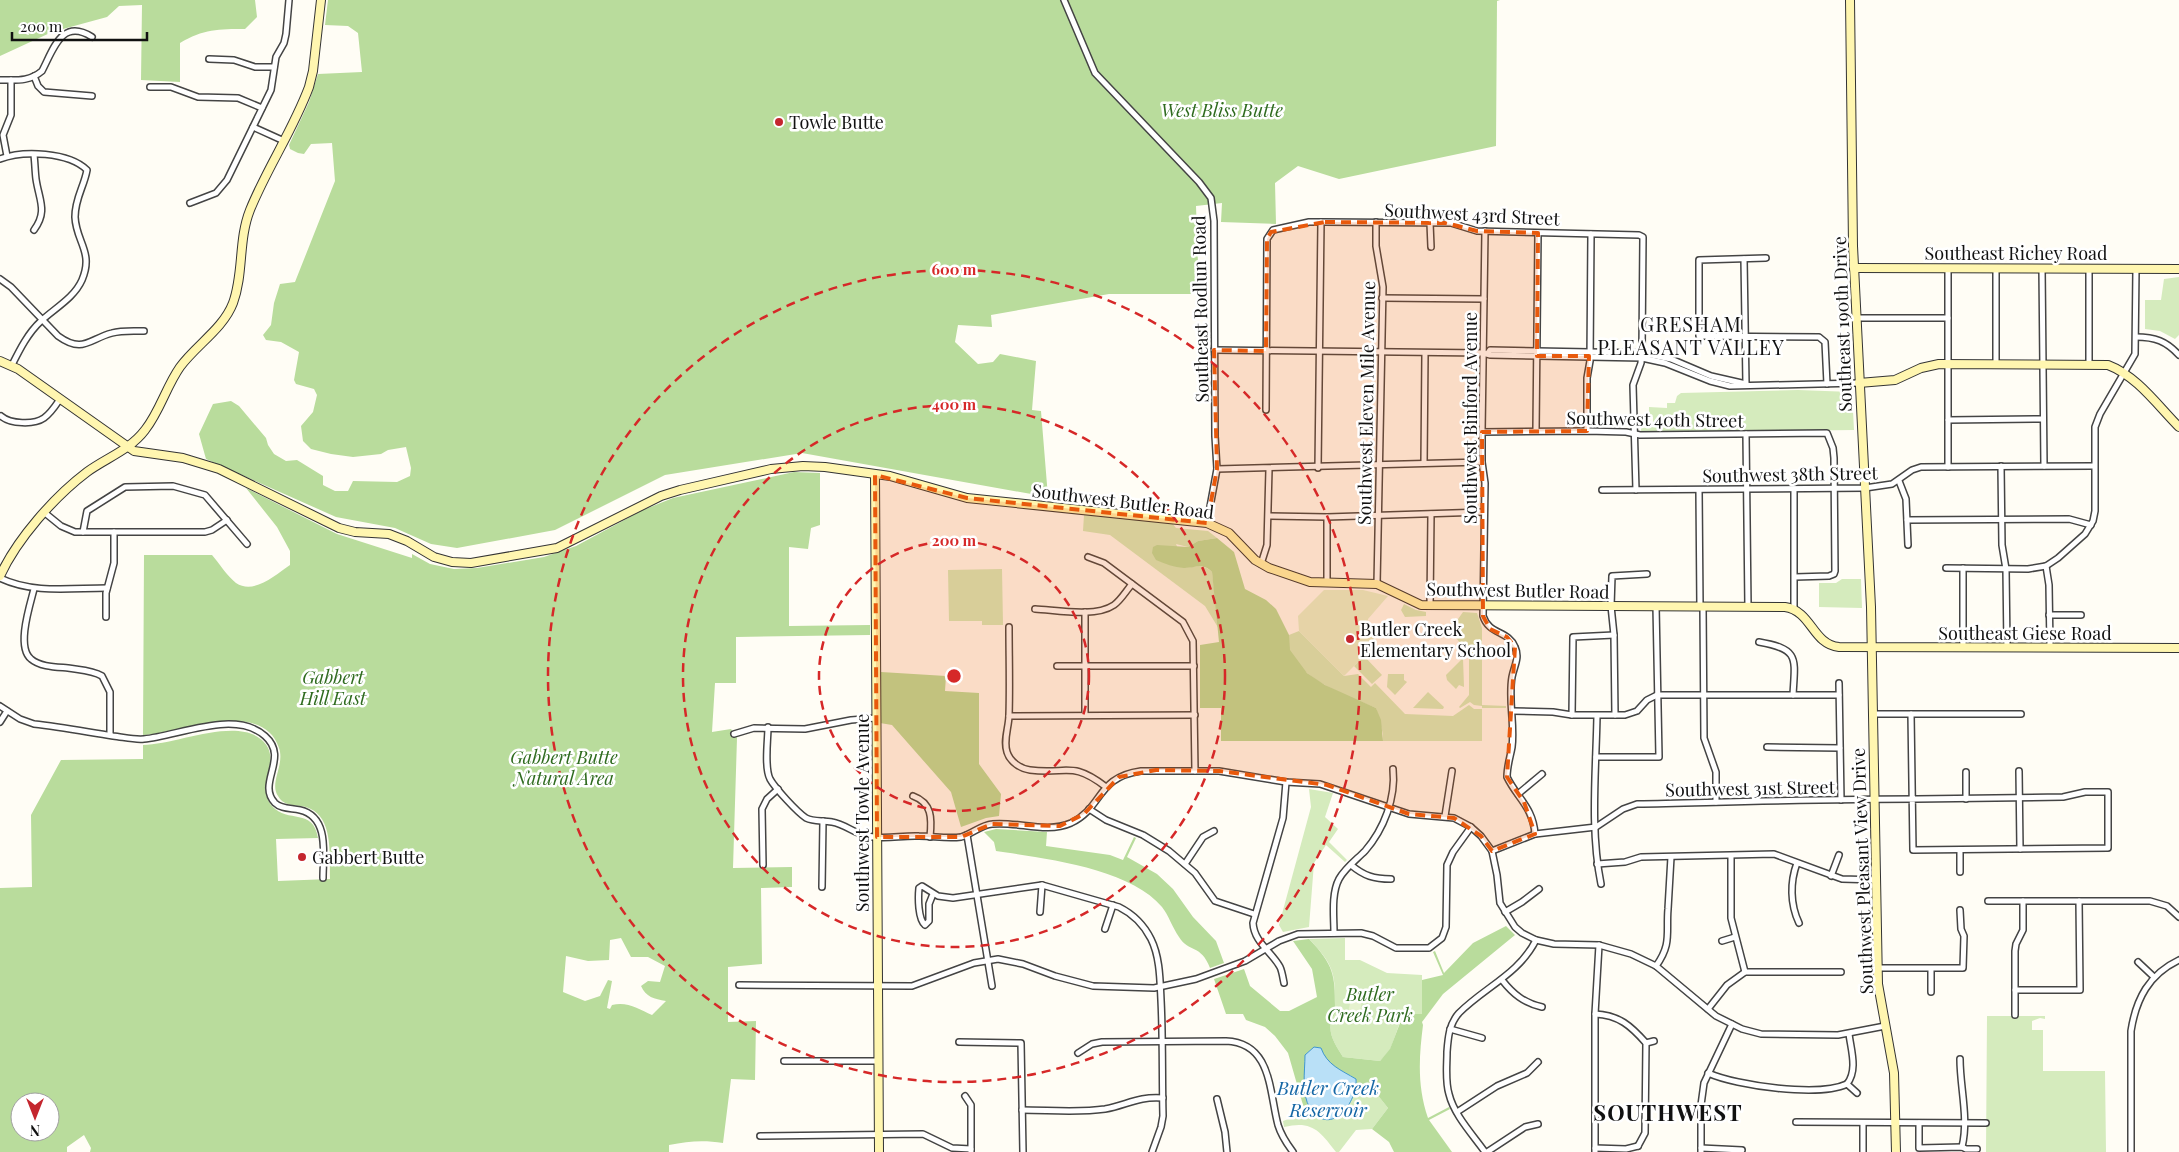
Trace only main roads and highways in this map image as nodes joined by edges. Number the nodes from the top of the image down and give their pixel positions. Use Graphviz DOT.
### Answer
graph roads {
  1 [pos="321,0"];
  2 [pos="1850,0"];
  3 [pos="1854,268"];
  4 [pos="2179,269"];
  5 [pos="0,361"];
  6 [pos="1858,383"];
  7 [pos="2179,427"];
  8 [pos="127,447"];
  9 [pos="875,475"];
  10 [pos="0,577"];
  11 [pos="1872,647"];
  12 [pos="2179,648"];
  13 [pos="879,1152"];
  14 [pos="1896,1152"];
  1 -- 8 [label="main road"];
  2 -- 3 [label="main road, Southeast 190th Drive"];
  3 -- 4 [label="main road, Southeast Richey Road"];
  3 -- 6 [label="main road, Southeast 190th Drive"];
  5 -- 8 [label="main road"];
  6 -- 7 [label="main road"];
  6 -- 11 [label="main road, Southeast 190th Drive"];
  8 -- 9 [label="main road, Southwest Butler Road"];
  8 -- 10 [label="main road"];
  9 -- 11 [label="main road, Southwest Butler Road"];
  9 -- 13 [label="main road, Southwest Towle Avenue"];
  11 -- 12 [label="main road, Southeast Giese Road"];
  11 -- 14 [label="main road, Southwest Pleasant View Drive"];
}
